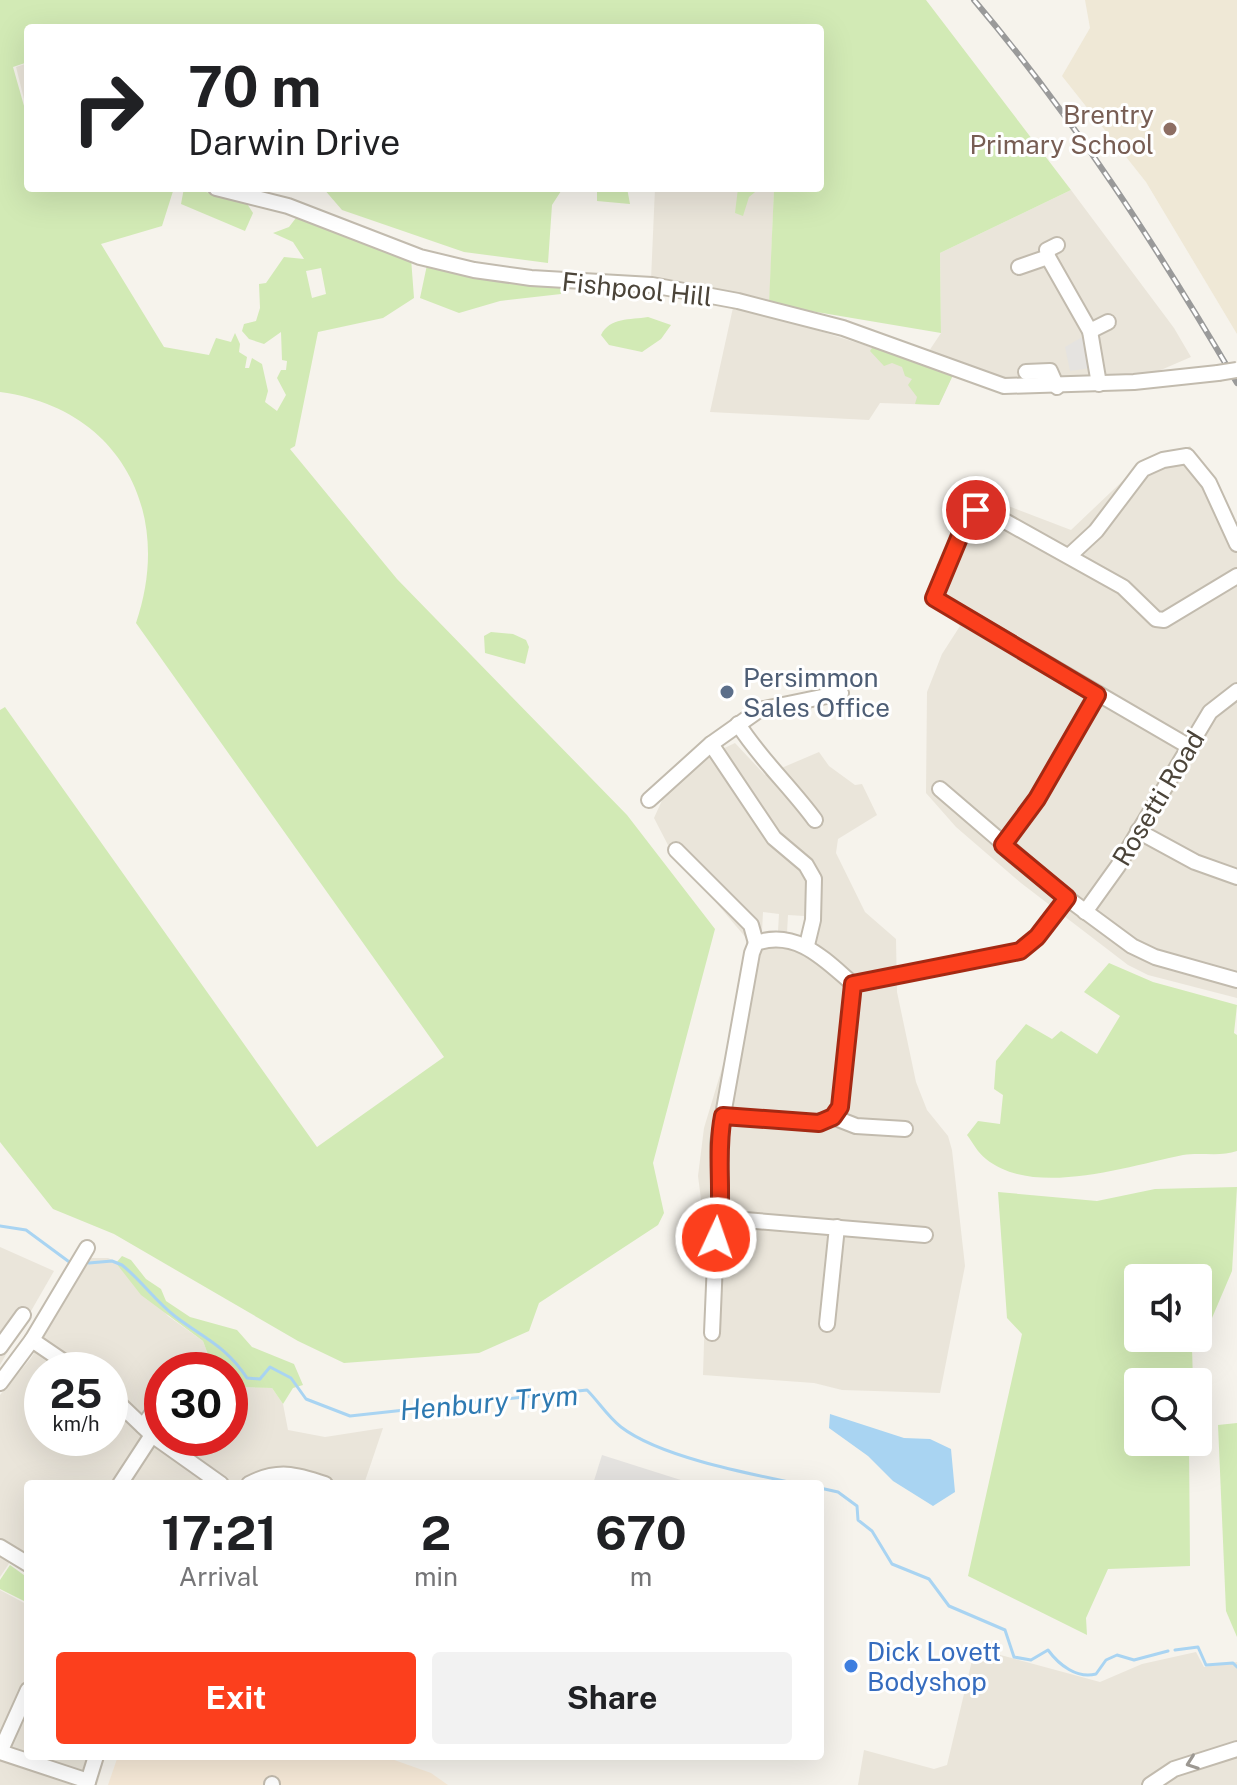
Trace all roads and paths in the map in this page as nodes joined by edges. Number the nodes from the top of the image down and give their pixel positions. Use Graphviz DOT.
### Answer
graph roads {
  1 [pos="232,192"];
  2 [pos="1019,267"];
  3 [pos="1108,322"];
  4 [pos="1090,331"];
  5 [pos="1237,370"];
  6 [pos="1026,372"];
  7 [pos="1099,384"];
  8 [pos="1057,387"];
  9 [pos="1237,544"];
  10 [pos="1069,556"];
  11 [pos="1237,576"];
  12 [pos="1237,691"];
  13 [pos="841,693"];
  14 [pos="1097,695"];
  15 [pos="738,724"];
  16 [pos="711,744"];
  17 [pos="1188,746"];
  18 [pos="940,789"];
  19 [pos="649,800"];
  20 [pos="815,820"];
  21 [pos="1138,831"];
  22 [pos="1003,845"];
  23 [pos="676,850"];
  24 [pos="1237,876"];
  25 [pos="1067,898"];
  26 [pos="1085,912"];
  27 [pos="756,943"];
  28 [pos="807,945"];
  29 [pos="1237,980"];
  30 [pos="853,984"];
  31 [pos="723,1116"];
  32 [pos="833,1117"];
  33 [pos="905,1129"];
  34 [pos="720,1218"];
  35 [pos="837,1227"];
  36 [pos="925,1235"];
  37 [pos="87,1248"];
  38 [pos="23,1315"];
  39 [pos="827,1324"];
  40 [pos="712,1333"];
  41 [pos="32,1340"];
  42 [pos="0,1346"];
  43 [pos="50,1352"];
  44 [pos="0,1383"];
  45 [pos="128,1412"];
  46 [pos="144,1426"];
  47 [pos="144,1438"];
  48 [pos="183,1456"];
  49 [pos="122,1480"];
  50 [pos="216,1480"];
  51 [pos="260,1480"];
  52 [pos="310,1480"];
  53 [pos="0,1547"];
  54 [pos="24,1562"];
  55 [pos="24,1699"];
  56 [pos="1237,1749"];
  57 [pos="0,1752"];
  58 [pos="95,1760"];
  59 [pos="88,1783"];
  60 [pos="1150,1785"];
  1 -- 8 [label="street, Fishpool Hill"];
  2 -- 4 [label="street"];
  3 -- 4 [label="street"];
  4 -- 7 [label="street"];
  5 -- 7 [label="street, Fishpool Hill, bridge"];
  6 -- 8 [label="street"];
  7 -- 8 [label="street, Fishpool Hill"];
  9 -- 10 [label="street"];
  10 -- 11 [label="street"];
  10 -- 14 [label="street"];
  12 -- 17 [label="street, Rosetti Road"];
  13 -- 15 [label="street"];
  14 -- 17 [label="street"];
  14 -- 22 [label="street"];
  15 -- 16 [label="street"];
  15 -- 20 [label="street"];
  16 -- 19 [label="street"];
  16 -- 28 [label="street"];
  17 -- 21 [label="street, Rosetti Road"];
  18 -- 22 [label="street"];
  21 -- 24 [label="street"];
  21 -- 26 [label="street, Rosetti Road"];
  22 -- 25 [label="street"];
  23 -- 27 [label="street"];
  25 -- 26 [label="street"];
  25 -- 30 [label="street"];
  26 -- 29 [label="street"];
  27 -- 28 [label="street"];
  27 -- 31 [label="street"];
  28 -- 30 [label="street"];
  30 -- 32 [label="street"];
  31 -- 32 [label="street"];
  31 -- 34 [label="street"];
  32 -- 33 [label="street"];
  34 -- 35 [label="street"];
  34 -- 40 [label="street"];
  35 -- 36 [label="street"];
  35 -- 39 [label="street"];
  37 -- 41 [label="street"];
  38 -- 42 [label="street"];
  41 -- 43 [label="street"];
  41 -- 44 [label="street"];
  45 -- 46 [label="street"];
  47 -- 49 [label="street"];
  48 -- 50 [label="street"];
  51 -- 52 [label="street"];
  53 -- 54 [label="street"];
  55 -- 57 [label="street"];
  56 -- 60 [label="street, one-way"];
  57 -- 59 [label="street"];
  58 -- 59 [label="street"];
}
